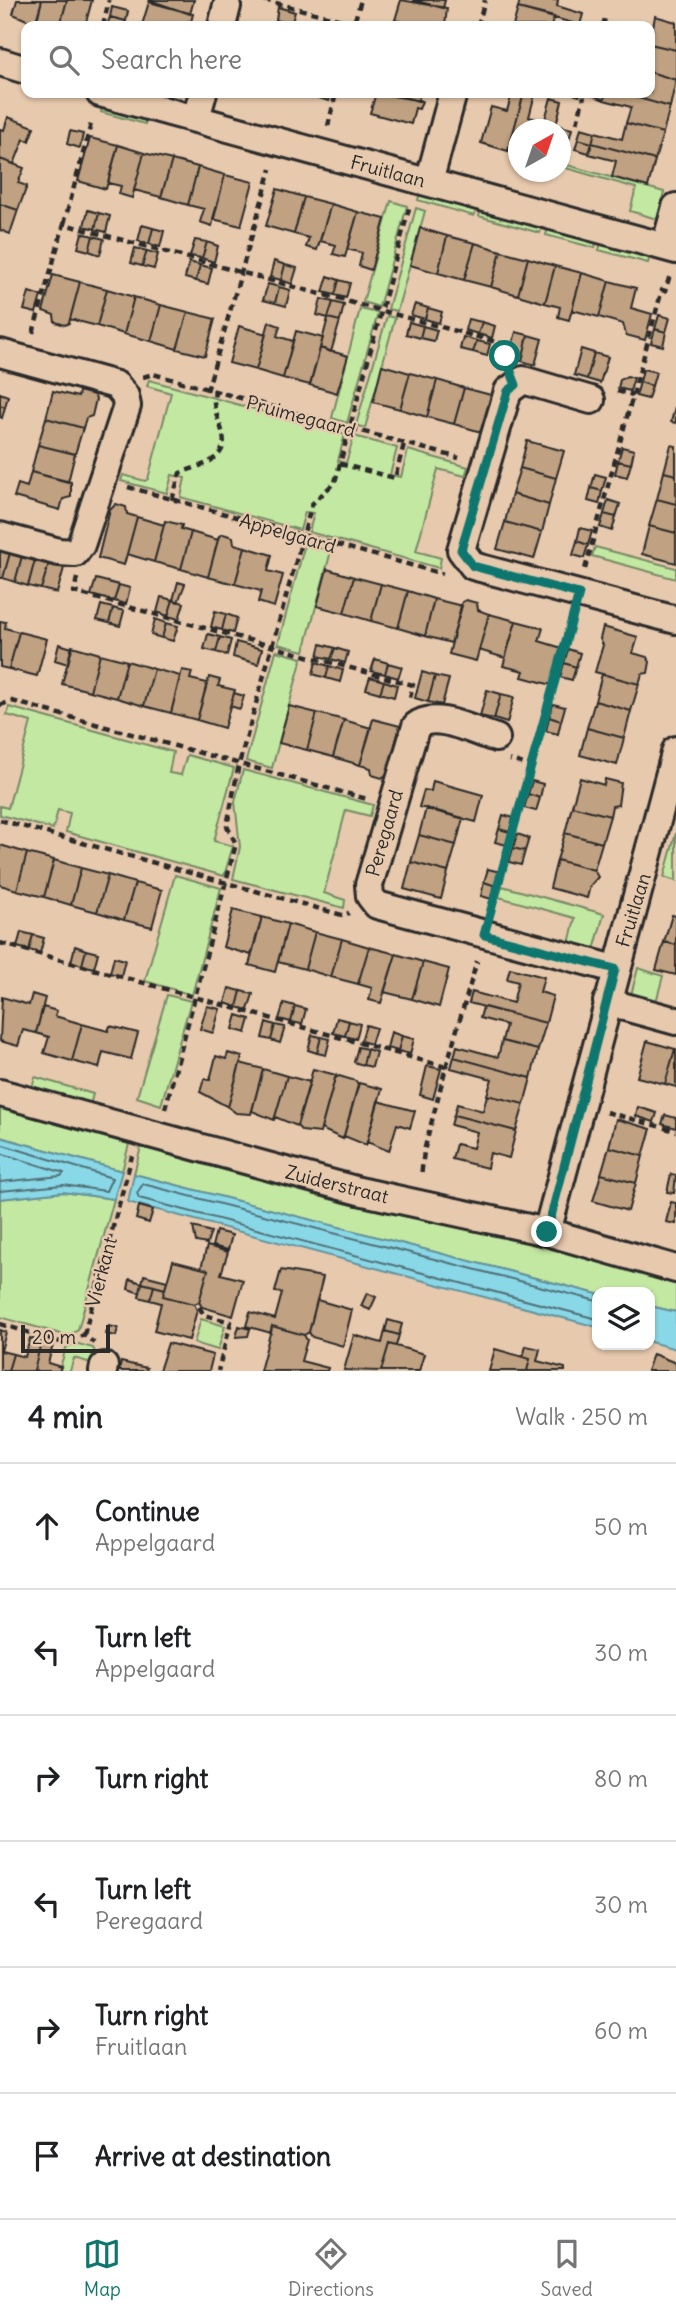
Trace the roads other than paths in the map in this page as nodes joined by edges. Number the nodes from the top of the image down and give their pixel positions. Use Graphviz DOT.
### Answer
graph roads {
  1 [pos="0,62"];
  2 [pos="21,69"];
  3 [pos="119,98"];
  4 [pos="202,98"];
  5 [pos="451,98"];
  6 [pos="196,118"];
  7 [pos="423,181"];
  8 [pos="676,207"];
  9 [pos="671,254"];
  10 [pos="13,356"];
  11 [pos="591,400"];
  12 [pos="0,536"];
  13 [pos="676,620"];
  14 [pos="496,738"];
  15 [pos="674,762"];
  16 [pos="615,969"];
  17 [pos="607,1002"];
  18 [pos="676,1021"];
  19 [pos="0,1093"];
  20 [pos="547,1232"];
  21 [pos="676,1269"];
  1 -- 2 [label="street"];
  3 -- 6 [label="street, Fruitlaan"];
  4 -- 6 [label="street"];
  5 -- 7 [label="street"];
  6 -- 7 [label="street, Fruitlaan"];
  7 -- 9 [label="street, Fruitlaan"];
  8 -- 9 [label="street"];
  10 -- 12 [label="street"];
  11 -- 13 [label="street"];
  14 -- 16 [label="street, Peregaard"];
  15 -- 16 [label="street, Fruitlaan"];
  16 -- 17 [label="street, Fruitlaan"];
  17 -- 18 [label="street"];
  17 -- 20 [label="street, Fruitlaan"];
  19 -- 20 [label="street, Zuiderstraat"];
  20 -- 21 [label="street, Zuiderstraat"];
}
